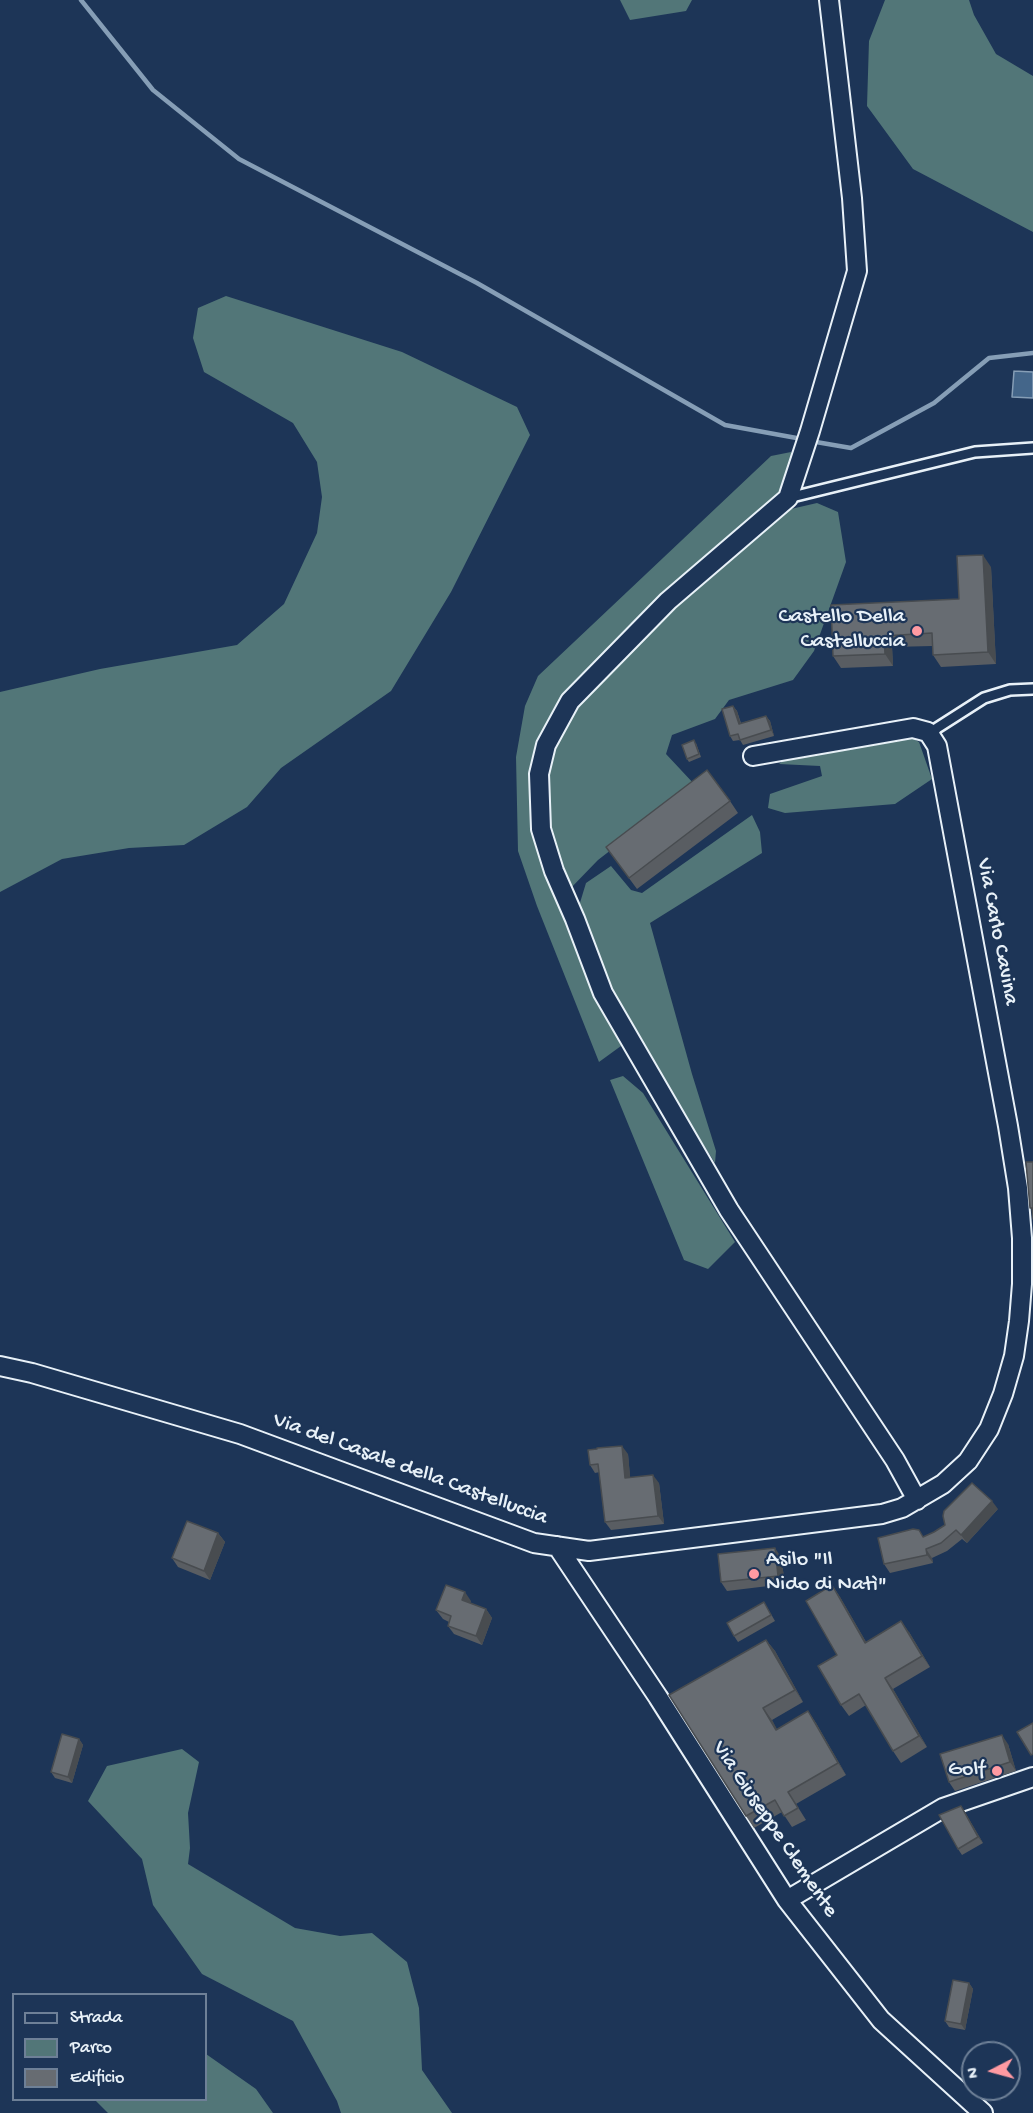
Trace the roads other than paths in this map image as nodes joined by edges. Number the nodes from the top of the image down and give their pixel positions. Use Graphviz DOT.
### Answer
graph roads {
  1 [pos="829,0"];
  2 [pos="1033,448"];
  3 [pos="788,498"];
  4 [pos="1033,689"];
  5 [pos="931,735"];
  6 [pos="753,756"];
  7 [pos="1026,1321"];
  8 [pos="0,1366"];
  9 [pos="917,1500"];
  10 [pos="557,1546"];
  11 [pos="1033,1777"];
  12 [pos="787,1900"];
  13 [pos="983,2113"];
  1 -- 3 [label="street"];
  2 -- 3 [label="lane"];
  3 -- 9 [label="street"];
  4 -- 5 [label="lane"];
  5 -- 6 [label="street"];
  5 -- 7 [label="street, Via Carlo Cavina"];
  7 -- 9 [label="street, Via Carlo Cavina"];
  8 -- 10 [label="street, Via del Casale della Castelluccia"];
  9 -- 10 [label="street, Via del Casale della Castelluccia"];
  10 -- 12 [label="street, Via Giuseppe Clemente"];
  11 -- 12 [label="street"];
  12 -- 13 [label="street, Via Giuseppe Clemente"];
}
